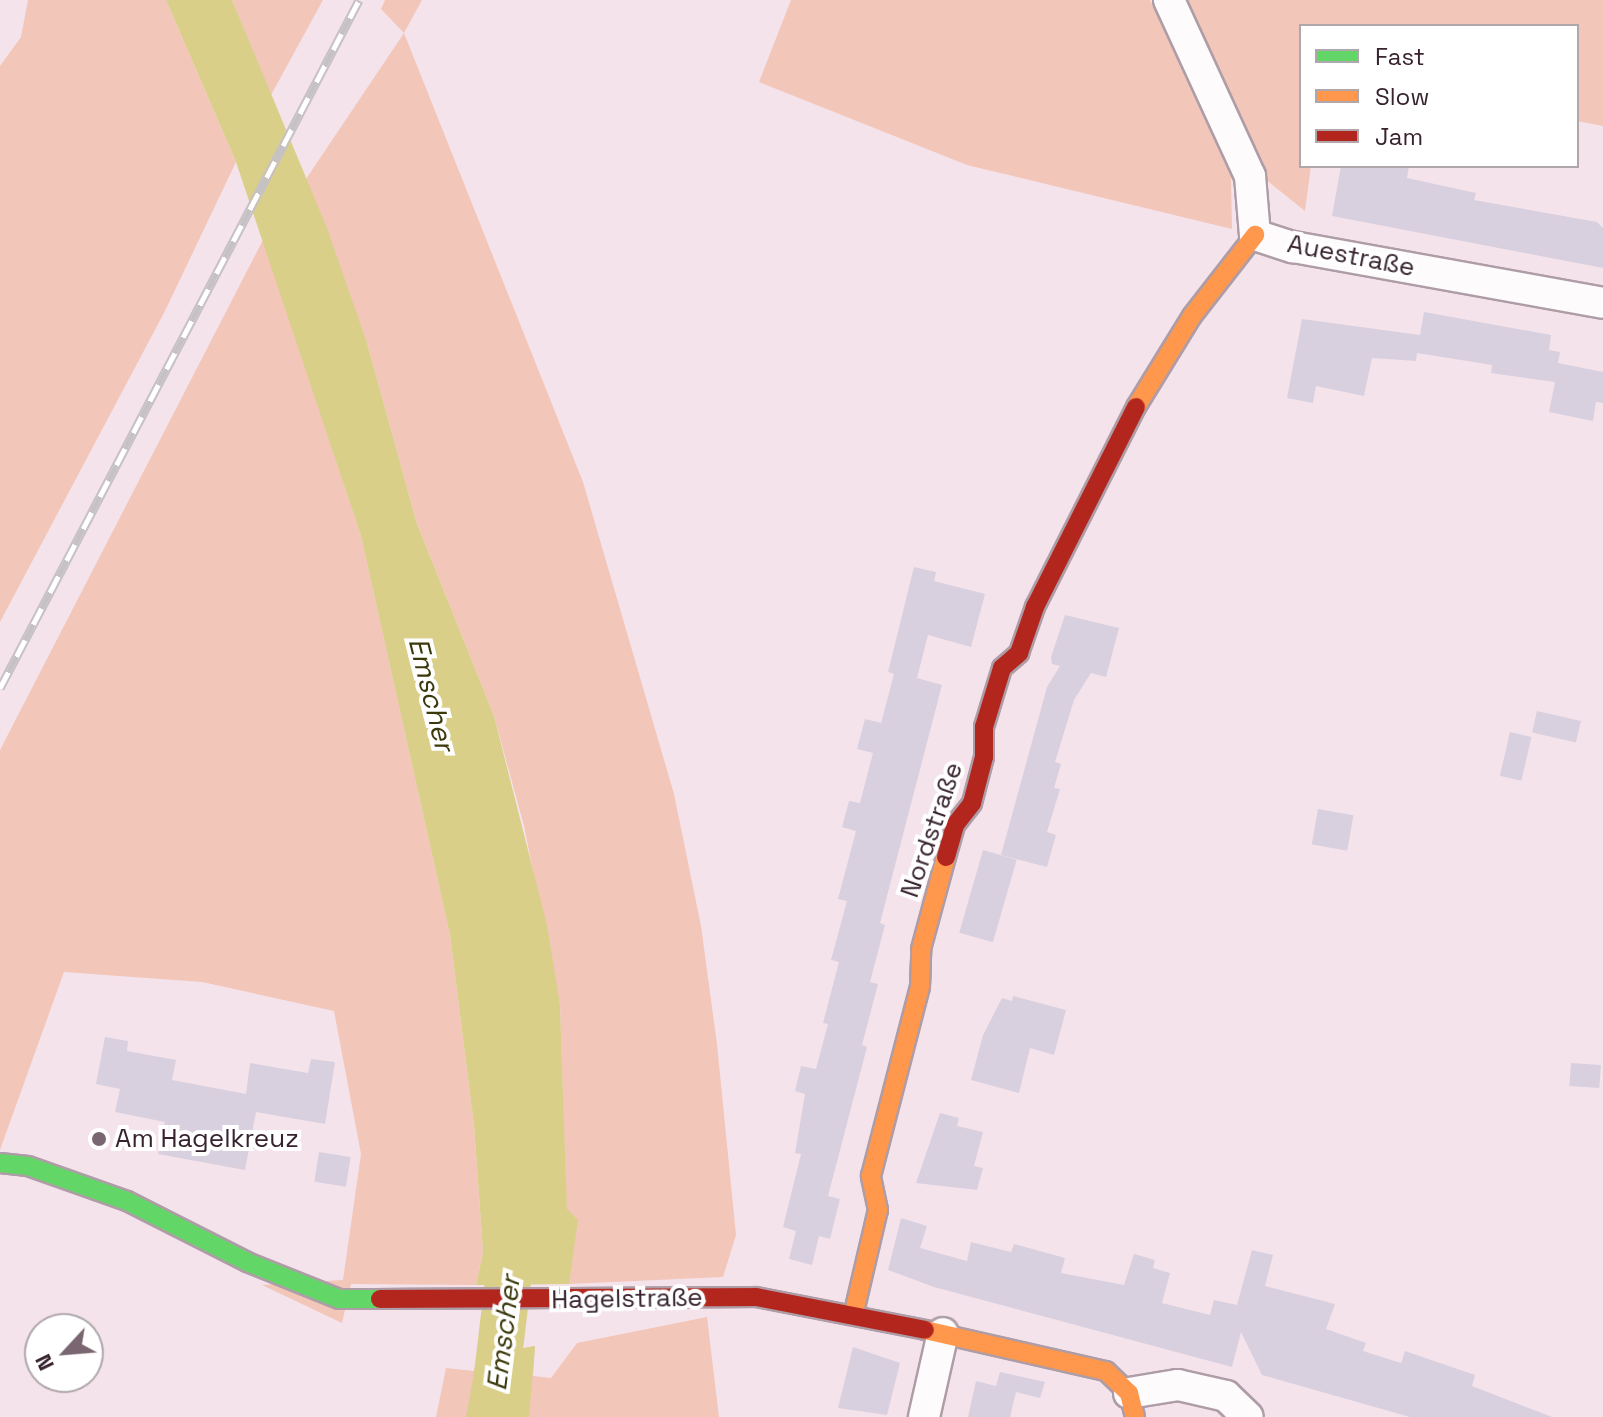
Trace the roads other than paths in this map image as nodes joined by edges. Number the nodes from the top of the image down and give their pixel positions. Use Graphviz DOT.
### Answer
graph roads {
  1 [pos="1169,0"];
  2 [pos="1255,235"];
  3 [pos="1603,303"];
  4 [pos="0,1163"];
  5 [pos="854,1312"];
  6 [pos="943,1333"];
  7 [pos="1132,1405"];
  8 [pos="924,1417"];
  9 [pos="1248,1417"];
  1 -- 2 [label="street, Auestraße"];
  2 -- 3 [label="street, Auestraße"];
  2 -- 5 [label="street, Nordstraße"];
  4 -- 5 [label="street, Hagelstraße"];
  5 -- 6 [label="street, Hagelstraße"];
  6 -- 7 [label="street, Hagelstraße"];
  6 -- 8 [label="street"];
  7 -- 9 [label="street, Hagelstraße"];
}
